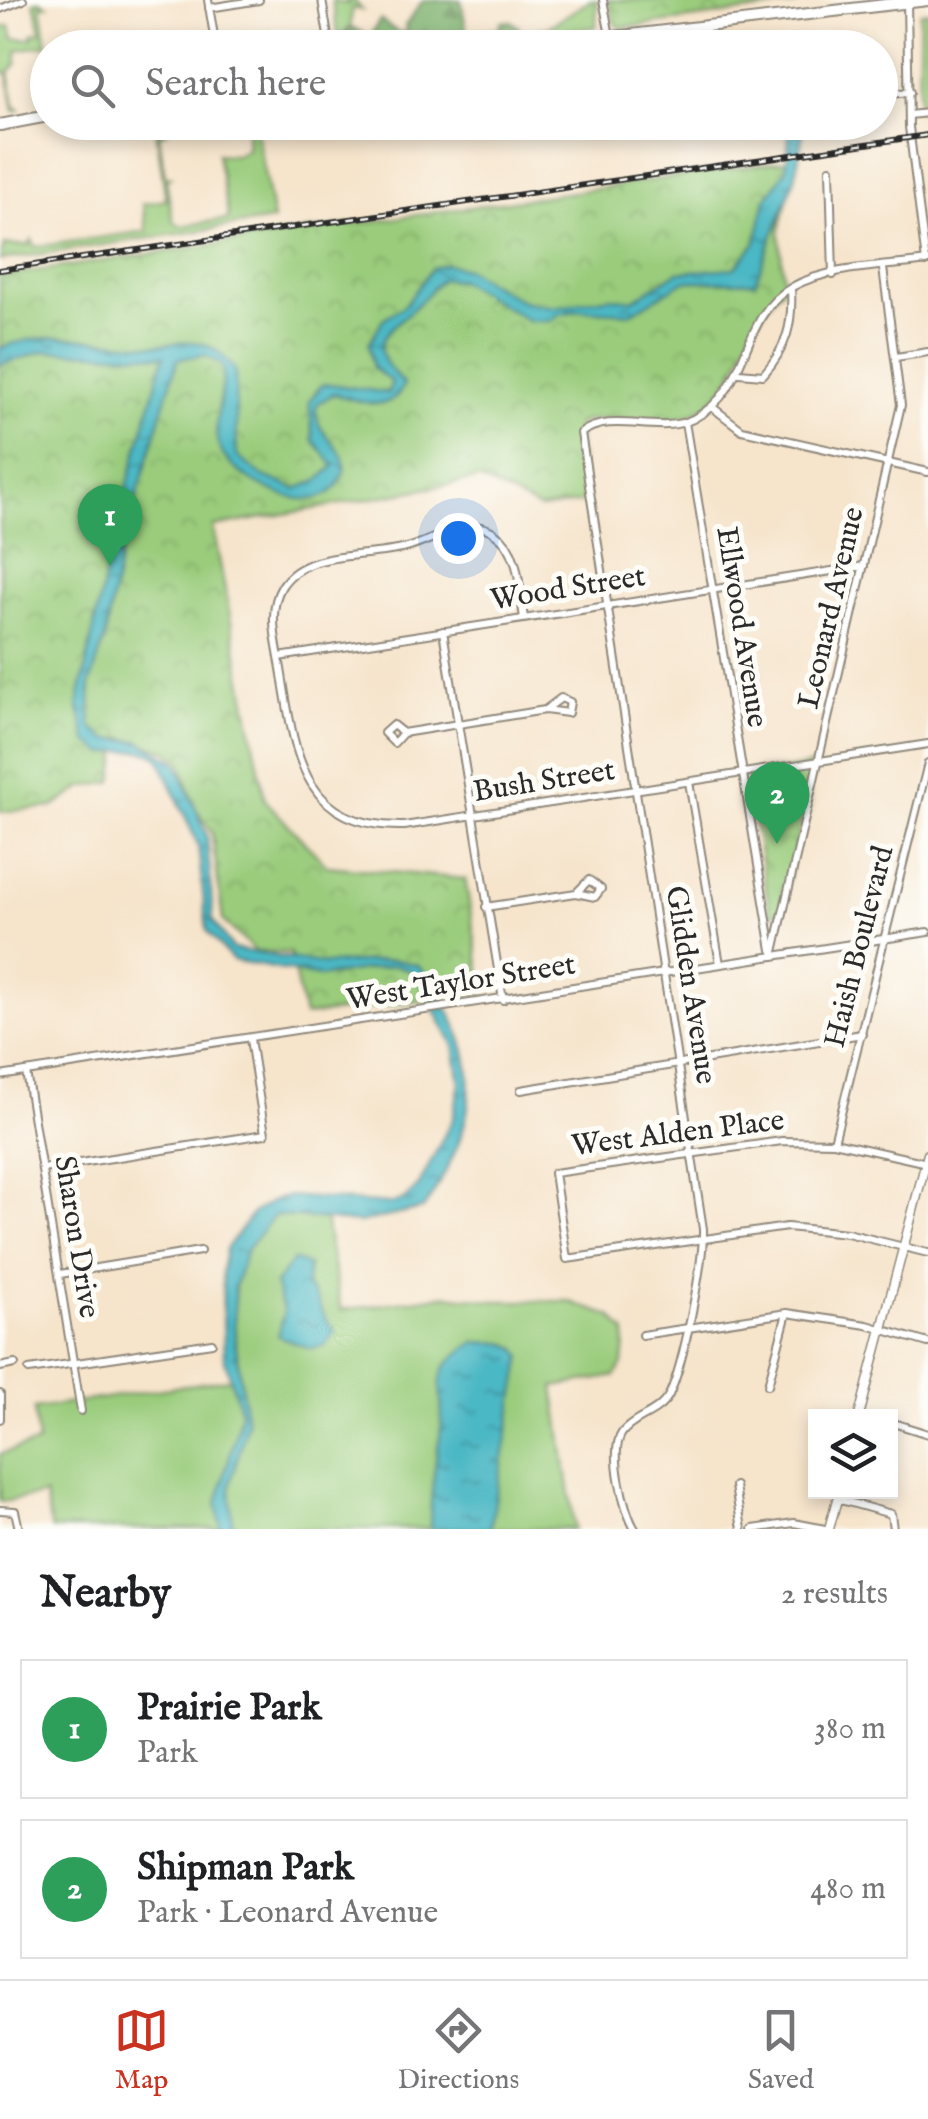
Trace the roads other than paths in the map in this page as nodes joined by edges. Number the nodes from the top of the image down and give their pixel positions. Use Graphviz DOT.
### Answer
graph roads {
  1 [pos="23,0"];
  2 [pos="259,0"];
  3 [pos="322,0"];
  4 [pos="602,0"];
  5 [pos="928,0"];
  6 [pos="908,1"];
  7 [pos="209,4"];
  8 [pos="0,9"];
  9 [pos="213,30"];
  10 [pos="327,30"];
  11 [pos="609,30"];
  12 [pos="666,30"];
  13 [pos="910,92"];
  14 [pos="898,93"];
  15 [pos="928,113"];
  16 [pos="909,115"];
  17 [pos="30,120"];
  18 [pos="0,126"];
  19 [pos="830,169"];
  20 [pos="927,262"];
  21 [pos="883,268"];
  22 [pos="833,275"];
  23 [pos="791,288"];
  24 [pos="928,352"];
  25 [pos="896,356"];
  26 [pos="739,372"];
  27 [pos="712,407"];
  28 [pos="685,422"];
  29 [pos="889,463"];
  30 [pos="928,472"];
  31 [pos="864,566"];
  32 [pos="713,590"];
  33 [pos="607,605"];
  34 [pos="524,618"];
  35 [pos="442,631"];
  36 [pos="279,658"];
  37 [pos="545,710"];
  38 [pos="456,724"];
  39 [pos="403,733"];
  40 [pos="928,744"];
  41 [pos="820,760"];
  42 [pos="928,763"];
  43 [pos="743,774"];
  44 [pos="689,782"];
  45 [pos="637,790"];
  46 [pos="472,815"];
  47 [pos="576,892"];
  48 [pos="486,907"];
  49 [pos="928,932"];
  50 [pos="887,938"];
  51 [pos="774,956"];
  52 [pos="720,964"];
  53 [pos="666,972"];
  54 [pos="503,1000"];
  55 [pos="862,1034"];
  56 [pos="250,1038"];
  57 [pos="679,1064"];
  58 [pos="26,1072"];
  59 [pos="0,1076"];
  60 [pos="521,1090"];
  61 [pos="834,1142"];
  62 [pos="694,1151"];
  63 [pos="927,1160"];
  64 [pos="42,1169"];
  65 [pos="704,1238"];
  66 [pos="904,1247"];
  67 [pos="200,1251"];
  68 [pos="928,1253"];
  69 [pos="60,1274"];
  70 [pos="786,1314"];
  71 [pos="686,1328"];
  72 [pos="881,1330"];
  73 [pos="642,1336"];
  74 [pos="928,1342"];
  75 [pos="212,1343"];
  76 [pos="14,1364"];
  77 [pos="74,1364"];
  78 [pos="0,1367"];
  79 [pos="29,1370"];
  80 [pos="768,1385"];
  81 [pos="0,1394"];
  82 [pos="861,1409"];
  83 [pos="81,1410"];
  84 [pos="0,1419"];
  85 [pos="898,1425"];
  86 [pos="928,1434"];
  87 [pos="735,1486"];
  88 [pos="837,1499"];
  89 [pos="847,1499"];
  90 [pos="0,1510"];
  91 [pos="19,1529"];
  92 [pos="636,1529"];
  93 [pos="742,1529"];
  94 [pos="752,1529"];
  95 [pos="827,1529"];
  96 [pos="894,1529"];
  1 -- 8 [label="street"];
  2 -- 7 [label="street"];
  3 -- 10 [label="street"];
  4 -- 11 [label="street"];
  5 -- 6 [label="main road"];
  6 -- 12 [label="main road"];
  6 -- 13 [label="street"];
  7 -- 9 [label="street"];
  13 -- 14 [label="street"];
  13 -- 16 [label="street"];
  15 -- 16 [label="street"];
  16 -- 20 [label="street"];
  17 -- 18 [label="main road"];
  19 -- 22 [label="street"];
  20 -- 21 [label="street"];
  21 -- 22 [label="street"];
  21 -- 25 [label="street, Leonard Avenue"];
  22 -- 23 [label="street"];
  23 -- 26 [label="street"];
  23 -- 26 [label="street"];
  24 -- 25 [label="street"];
  25 -- 29 [label="street, Leonard Avenue"];
  26 -- 27 [label="street"];
  27 -- 28 [label="street"];
  27 -- 29 [label="street"];
  28 -- 32 [label="street, Ellwood Avenue"];
  28 -- 33 [label="street, Glidden Avenue"];
  29 -- 30 [label="street"];
  29 -- 31 [label="street, Leonard Avenue"];
  31 -- 32 [label="street, Wood Street"];
  31 -- 41 [label="street, Leonard Avenue"];
  32 -- 33 [label="street, Wood Street"];
  32 -- 43 [label="street, Ellwood Avenue"];
  33 -- 34 [label="street, Wood Street"];
  33 -- 45 [label="street, Glidden Avenue"];
  34 -- 35 [label="street, Wood Street"];
  34 -- 36 [label="street, Bush Street"];
  35 -- 36 [label="street, Wood Street"];
  35 -- 38 [label="street"];
  36 -- 46 [label="street, Bush Street"];
  37 -- 38 [label="street"];
  38 -- 39 [label="street"];
  38 -- 46 [label="street"];
  40 -- 41 [label="street, Bush Street"];
  41 -- 43 [label="street, Bush Street"];
  41 -- 51 [label="street, Leonard Avenue"];
  42 -- 50 [label="street, Haish Boulevard"];
  43 -- 44 [label="street, Bush Street"];
  43 -- 51 [label="street, Ellwood Avenue"];
  44 -- 45 [label="street, Bush Street"];
  44 -- 52 [label="street"];
  45 -- 46 [label="street, Bush Street"];
  45 -- 53 [label="street, Glidden Avenue"];
  46 -- 48 [label="street"];
  47 -- 48 [label="street"];
  48 -- 54 [label="street"];
  49 -- 50 [label="street, West Taylor Street"];
  50 -- 51 [label="street, West Taylor Street"];
  50 -- 55 [label="street, Haish Boulevard"];
  51 -- 52 [label="street, West Taylor Street"];
  52 -- 53 [label="street, West Taylor Street"];
  53 -- 54 [label="street, West Taylor Street"];
  53 -- 57 [label="street, Glidden Avenue"];
  54 -- 56 [label="street, West Taylor Street"];
  55 -- 57 [label="street"];
  55 -- 61 [label="street, Haish Boulevard"];
  56 -- 58 [label="street, West Taylor Street"];
  56 -- 64 [label="street"];
  57 -- 60 [label="street"];
  57 -- 62 [label="street, Glidden Avenue"];
  58 -- 59 [label="street, West Taylor Street"];
  58 -- 64 [label="street, Sharon Drive"];
  61 -- 62 [label="street, West Alden Place"];
  61 -- 63 [label="street, West Alden Place"];
  62 -- 65 [label="street, Glidden Avenue"];
  62 -- 65 [label="street, West Alden Place"];
  63 -- 66 [label="street"];
  64 -- 69 [label="street, Sharon Drive"];
  65 -- 66 [label="street"];
  65 -- 71 [label="street, Glidden Avenue"];
  66 -- 68 [label="street"];
  66 -- 72 [label="street"];
  67 -- 69 [label="street"];
  69 -- 77 [label="street, Sharon Drive"];
  70 -- 71 [label="street"];
  70 -- 72 [label="street"];
  70 -- 80 [label="street"];
  71 -- 73 [label="street"];
  71 -- 92 [label="street, Glidden Avenue"];
  72 -- 74 [label="street"];
  72 -- 82 [label="street"];
  75 -- 77 [label="street"];
  76 -- 78 [label="street"];
  77 -- 79 [label="street"];
  77 -- 83 [label="street, Sharon Drive"];
  81 -- 84 [label="street"];
  85 -- 86 [label="street"];
  87 -- 93 [label="street"];
  88 -- 95 [label="street"];
  89 -- 96 [label="street"];
  90 -- 91 [label="street"];
  94 -- 95 [label="street"];
}
